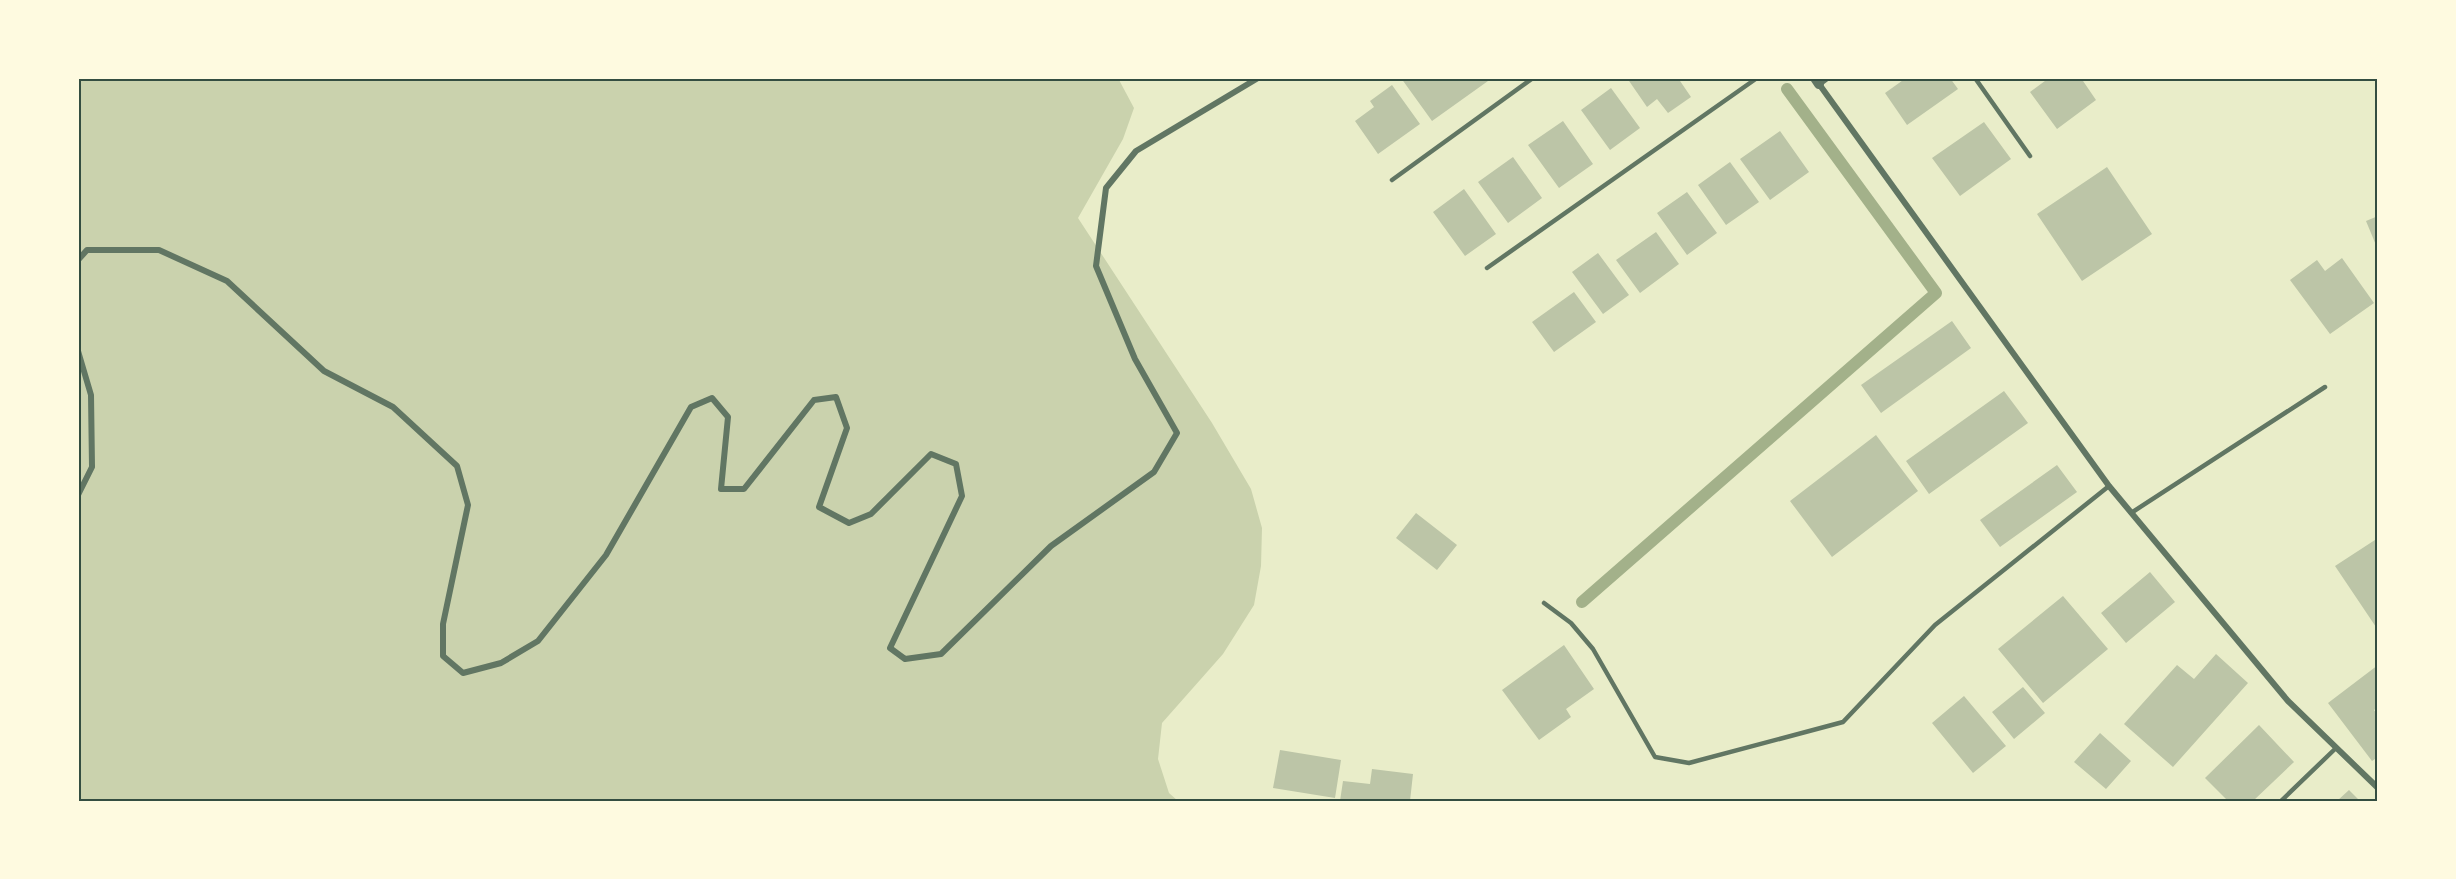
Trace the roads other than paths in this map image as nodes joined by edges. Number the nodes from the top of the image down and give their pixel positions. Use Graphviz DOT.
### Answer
graph roads {
  1 [pos="1258,78"];
  2 [pos="1533,78"];
  3 [pos="1757,78"];
  4 [pos="1975,78"];
  5 [pos="1820,80"];
  6 [pos="2030,156"];
  7 [pos="1392,180"];
  8 [pos="78,260"];
  9 [pos="1487,268"];
  10 [pos="78,351"];
  11 [pos="2325,387"];
  12 [pos="2109,486"];
  13 [pos="78,495"];
  14 [pos="2131,513"];
  15 [pos="1544,603"];
  16 [pos="2336,748"];
  17 [pos="2378,788"];
  18 [pos="2281,801"];
  1 -- 8 [label="street"];
  2 -- 7 [label="lane"];
  3 -- 9 [label="lane"];
  4 -- 6 [label="lane"];
  5 -- 12 [label="street"];
  10 -- 13 [label="street"];
  11 -- 14 [label="lane"];
  12 -- 14 [label="street"];
  12 -- 15 [label="lane"];
  14 -- 16 [label="street"];
  16 -- 17 [label="street"];
  16 -- 18 [label="lane"];
}
